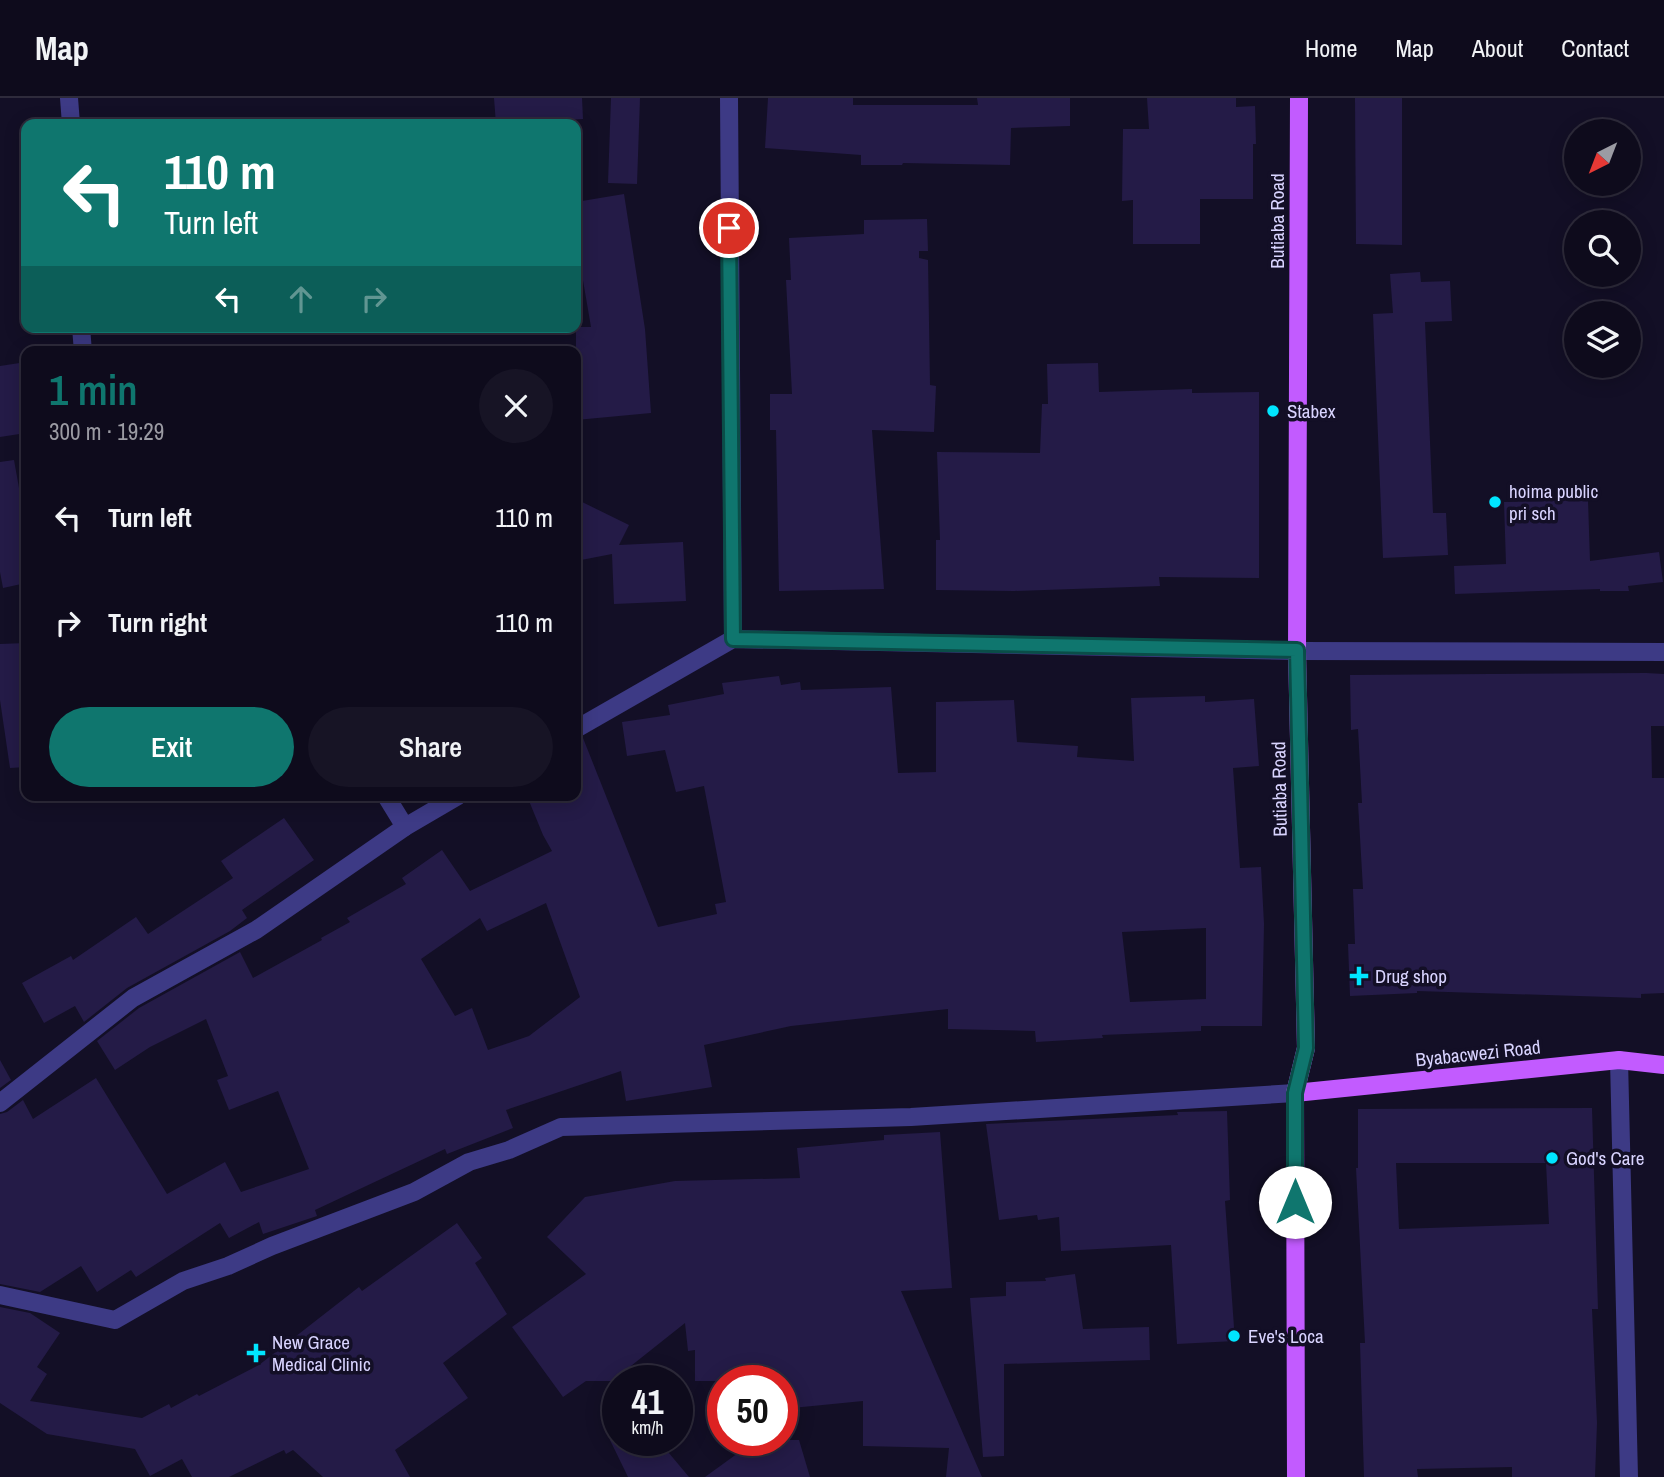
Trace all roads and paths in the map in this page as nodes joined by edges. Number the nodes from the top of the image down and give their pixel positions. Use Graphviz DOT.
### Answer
graph roads {
  1 [pos="69,98"];
  2 [pos="729,98"];
  3 [pos="1299,98"];
  4 [pos="71,119"];
  5 [pos="733,639"];
  6 [pos="1297,650"];
  7 [pos="1664,652"];
  8 [pos="581,726"];
  9 [pos="389,801"];
  10 [pos="449,801"];
  11 [pos="405,827"];
  12 [pos="1619,1060"];
  13 [pos="1664,1065"];
  14 [pos="1295,1093"];
  15 [pos="0,1103"];
  16 [pos="0,1296"];
  17 [pos="1296,1477"];
  18 [pos="1629,1477"];
  1 -- 4 [label="street"];
  2 -- 5 [label="street"];
  3 -- 6 [label="main road, Butiaba Road"];
  5 -- 6 [label="street"];
  5 -- 8 [label="street"];
  6 -- 7 [label="street"];
  6 -- 14 [label="main road, Butiaba Road"];
  9 -- 11 [label="street"];
  10 -- 11 [label="street"];
  11 -- 15 [label="street"];
  12 -- 13 [label="main road, Byabacwezi Road"];
  12 -- 14 [label="main road, Byabacwezi Road"];
  12 -- 18 [label="street"];
  14 -- 16 [label="street"];
  14 -- 17 [label="main road, Butiaba Road"];
}
